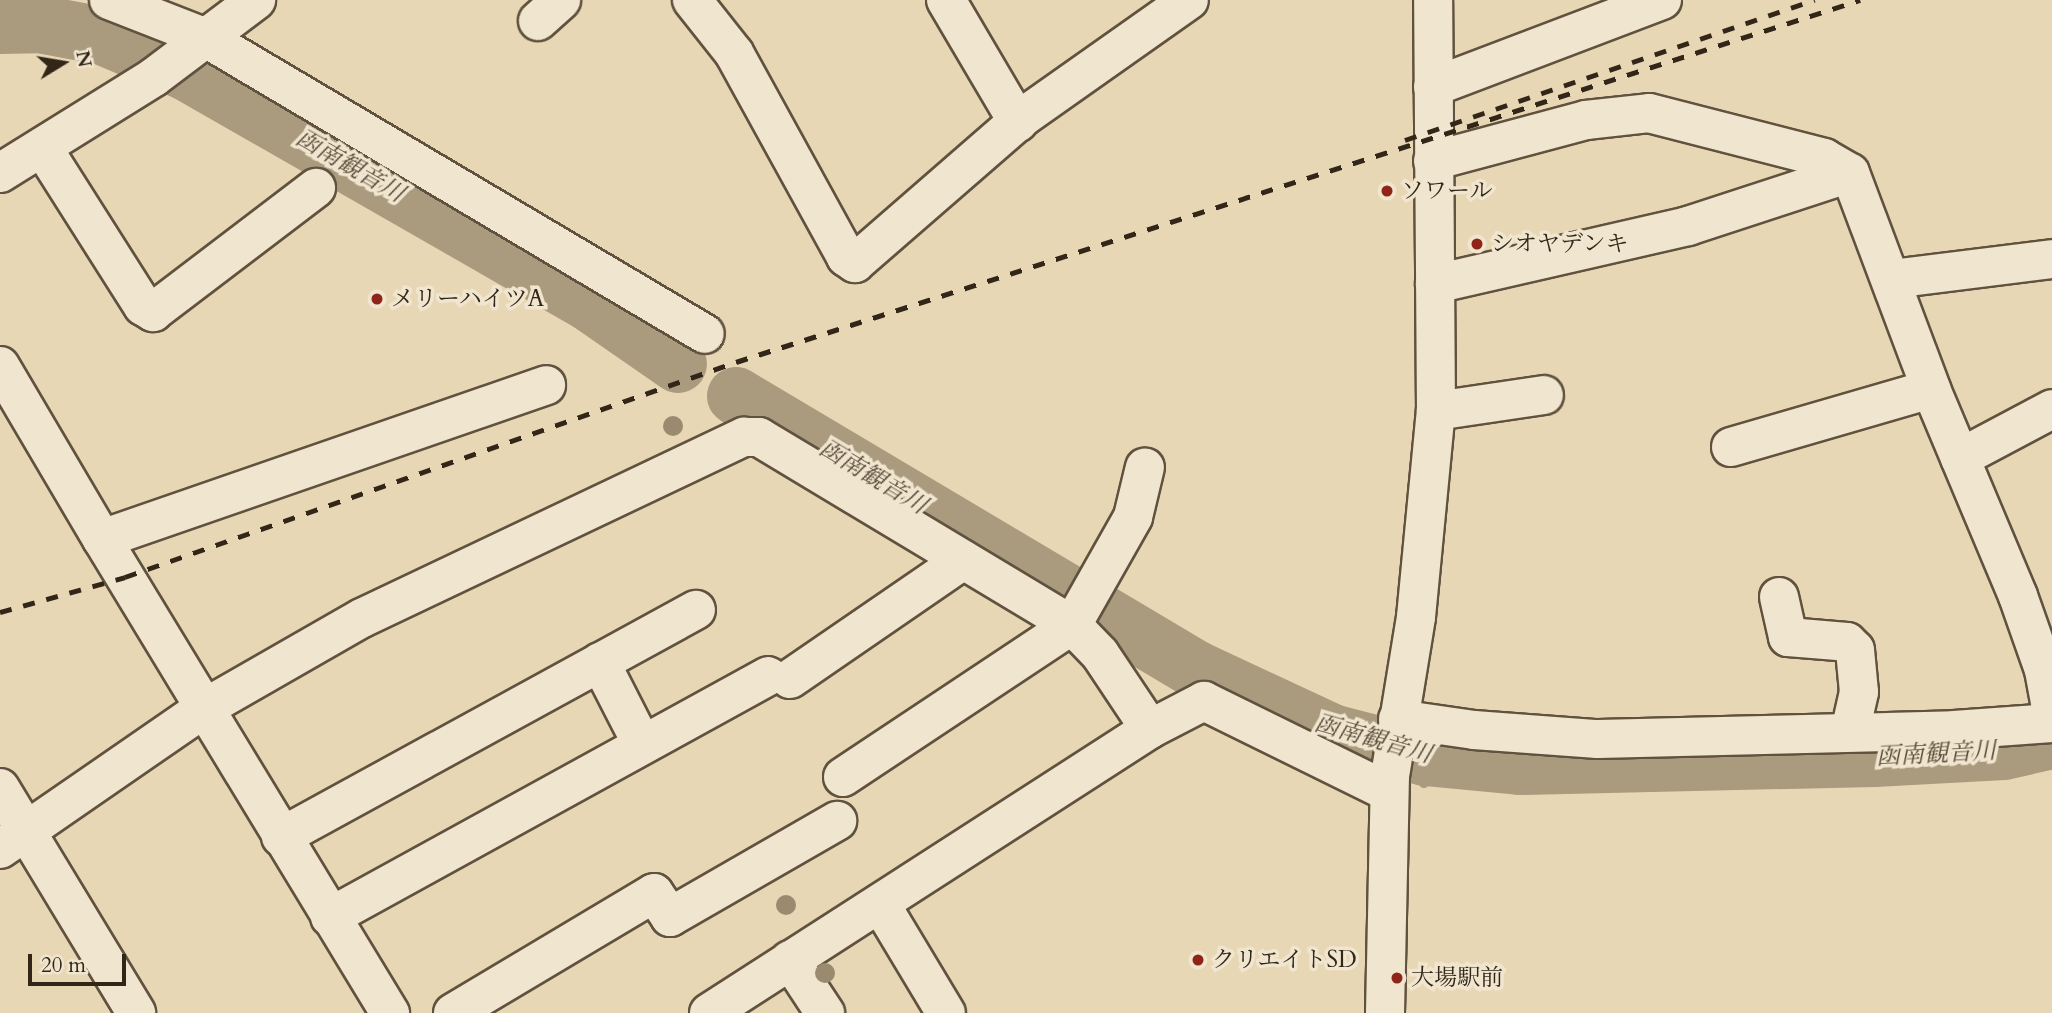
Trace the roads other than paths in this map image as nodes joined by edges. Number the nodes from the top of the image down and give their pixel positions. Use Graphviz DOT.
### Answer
graph roads {
  1 [pos="109,0"];
  2 [pos="692,0"];
  3 [pos="946,0"];
  4 [pos="1189,0"];
  5 [pos="1433,0"];
  6 [pos="1662,0"];
  7 [pos="241,4"];
  8 [pos="198,42"];
  9 [pos="1433,87"];
  10 [pos="1018,122"];
  11 [pos="44,150"];
  12 [pos="1433,161"];
  13 [pos="0,173"];
  14 [pos="1850,173"];
  15 [pos="316,188"];
  16 [pos="2052,259"];
  17 [pos="1892,279"];
  18 [pos="1435,284"];
  19 [pos="705,334"];
  20 [pos="0,366"];
  21 [pos="547,385"];
  22 [pos="1931,388"];
  23 [pos="1544,395"];
  24 [pos="2052,409"];
  25 [pos="1436,411"];
  26 [pos="1731,447"];
  27 [pos="1959,458"];
  28 [pos="1145,467"];
  29 [pos="102,539"];
  30 [pos="963,560"];
  31 [pos="1779,597"];
  32 [pos="696,610"];
  33 [pos="1076,621"];
  34 [pos="600,663"];
  35 [pos="203,709"];
  36 [pos="2052,713"];
  37 [pos="1397,722"];
  38 [pos="2052,723"];
  39 [pos="1150,729"];
  40 [pos="1850,732"];
  41 [pos="642,744"];
  42 [pos="844,777"];
  43 [pos="1390,784"];
  44 [pos="0,788"];
  45 [pos="836,821"];
  46 [pos="281,837"];
  47 [pos="12,840"];
  48 [pos="881,905"];
  49 [pos="330,917"];
  50 [pos="790,960"];
  51 [pos="136,1013"];
  52 [pos="390,1013"];
  53 [pos="453,1013"];
  54 [pos="709,1013"];
  55 [pos="825,1013"];
  56 [pos="946,1013"];
  57 [pos="1385,1013"];
  1 -- 8 [label="street"];
  2 -- 10 [label="street"];
  3 -- 10 [label="street"];
  4 -- 10 [label="street"];
  5 -- 9 [label="street"];
  6 -- 9 [label="street"];
  7 -- 8 [label="street"];
  8 -- 11 [label="street"];
  8 -- 19 [label="street"];
  9 -- 12 [label="street"];
  11 -- 13 [label="street"];
  11 -- 15 [label="street"];
  12 -- 14 [label="street"];
  12 -- 18 [label="street"];
  14 -- 17 [label="street"];
  14 -- 18 [label="street"];
  16 -- 17 [label="street"];
  17 -- 22 [label="street"];
  18 -- 25 [label="street"];
  20 -- 29 [label="street"];
  21 -- 29 [label="street"];
  22 -- 26 [label="street"];
  22 -- 27 [label="street"];
  23 -- 25 [label="street"];
  24 -- 27 [label="street"];
  25 -- 37 [label="street"];
  27 -- 36 [label="street"];
  28 -- 33 [label="street"];
  29 -- 35 [label="street"];
  30 -- 33 [label="street"];
  30 -- 35 [label="street"];
  30 -- 41 [label="street"];
  31 -- 40 [label="street"];
  32 -- 34 [label="street"];
  33 -- 39 [label="street"];
  33 -- 42 [label="street"];
  34 -- 41 [label="street"];
  34 -- 46 [label="street"];
  35 -- 46 [label="street"];
  35 -- 47 [label="street"];
  37 -- 40 [label="street"];
  37 -- 43 [label="street"];
  38 -- 40 [label="street"];
  39 -- 43 [label="street"];
  39 -- 48 [label="street"];
  41 -- 49 [label="street"];
  43 -- 57 [label="street"];
  44 -- 47 [label="street"];
  45 -- 53 [label="street"];
  46 -- 49 [label="street"];
  47 -- 51 [label="street"];
  48 -- 50 [label="street"];
  48 -- 56 [label="street"];
  49 -- 52 [label="street"];
  50 -- 54 [label="street"];
  50 -- 55 [label="street"];
}
